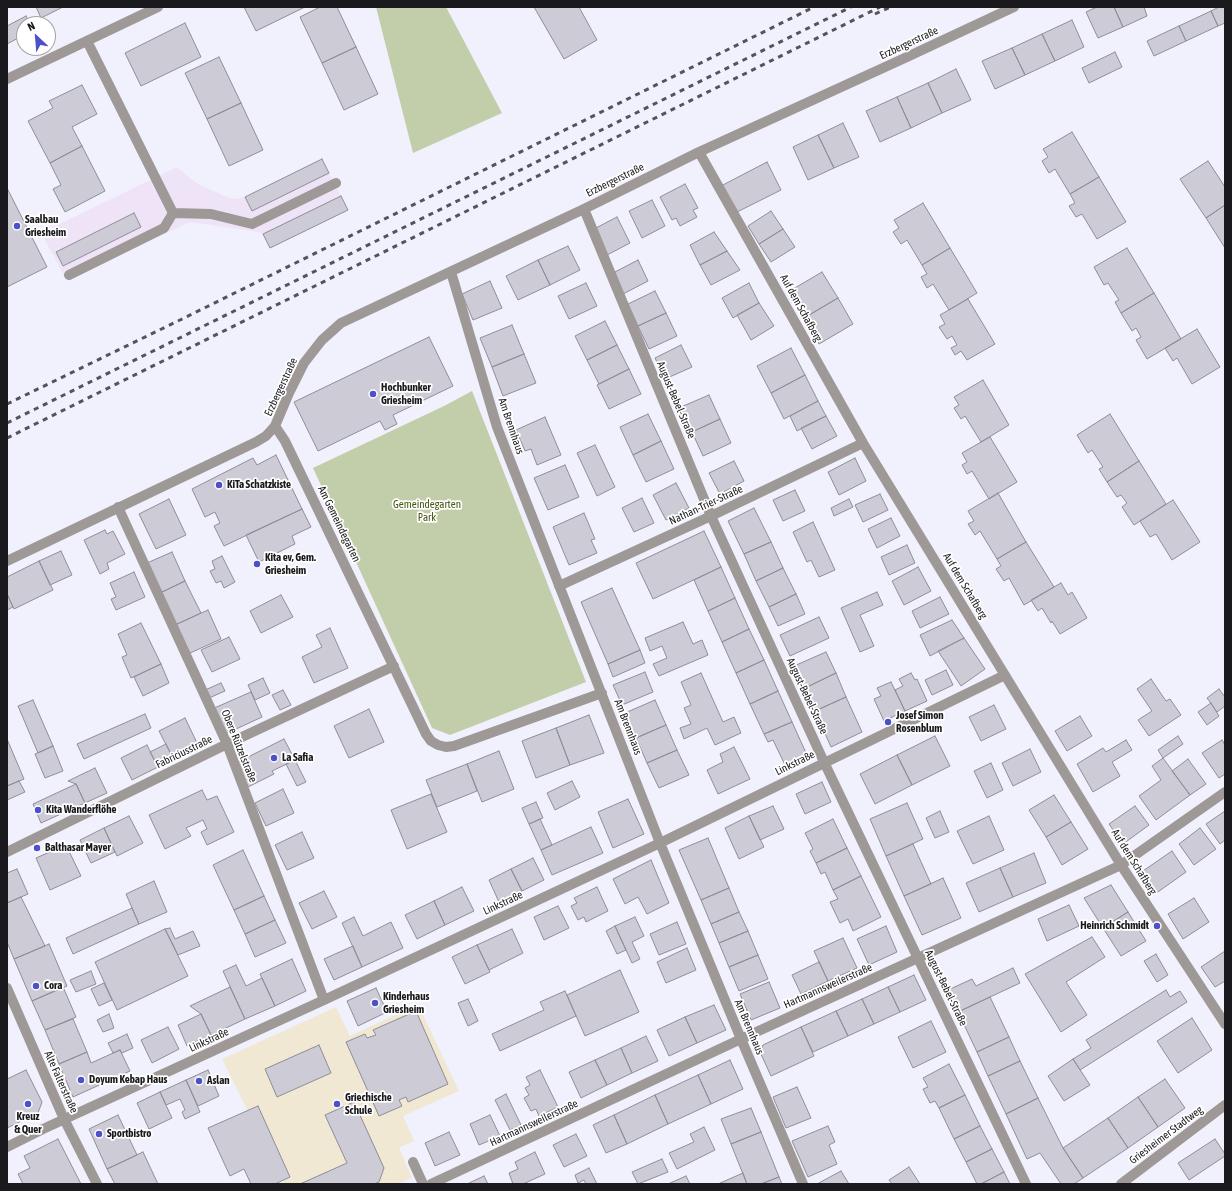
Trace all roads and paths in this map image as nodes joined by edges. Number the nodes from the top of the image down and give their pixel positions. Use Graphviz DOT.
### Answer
graph roads {
  1 [pos="158,7"];
  2 [pos="1014,7"];
  3 [pos="87,41"];
  4 [pos="7,80"];
  5 [pos="699,152"];
  6 [pos="336,183"];
  7 [pos="584,209"];
  8 [pos="173,213"];
  9 [pos="451,272"];
  10 [pos="69,275"];
  11 [pos="275,426"];
  12 [pos="863,444"];
  13 [pos="118,507"];
  14 [pos="711,516"];
  15 [pos="7,561"];
  16 [pos="559,586"];
  17 [pos="394,666"];
  18 [pos="1005,675"];
  19 [pos="602,693"];
  20 [pos="227,744"];
  21 [pos="824,762"];
  22 [pos="1225,792"];
  23 [pos="660,843"];
  24 [pos="7,852"];
  25 [pos="1121,865"];
  26 [pos="918,959"];
  27 [pos="7,988"];
  28 [pos="324,1000"];
  29 [pos="1225,1024"];
  30 [pos="740,1039"];
  31 [pos="1225,1105"];
  32 [pos="64,1119"];
  33 [pos="7,1147"];
  34 [pos="413,1162"];
  35 [pos="97,1184"];
  36 [pos="423,1184"];
  37 [pos="431,1184"];
  38 [pos="803,1184"];
  39 [pos="1026,1184"];
  40 [pos="1121,1184"];
  1 -- 3 [label="street"];
  2 -- 5 [label="street, Erzbergerstraße"];
  3 -- 4 [label="street"];
  3 -- 8 [label="street"];
  5 -- 7 [label="street, Erzbergerstraße"];
  5 -- 12 [label="street, Auf dem Schafberg"];
  6 -- 8 [label="street"];
  7 -- 9 [label="street, Erzbergerstraße"];
  7 -- 14 [label="street, August-Bebel-Straße"];
  8 -- 10 [label="street"];
  9 -- 11 [label="street, Erzbergerstraße"];
  9 -- 16 [label="street, Am Brennhaus"];
  11 -- 13 [label="street"];
  11 -- 17 [label="street, Am Gemeindegarten"];
  12 -- 14 [label="street, Nathan-Trier-Straße"];
  12 -- 18 [label="street, Auf dem Schafberg"];
  13 -- 15 [label="street"];
  13 -- 20 [label="street, Obere Rützelstraße"];
  14 -- 16 [label="street, Nathan-Trier-Straße"];
  14 -- 21 [label="street, August-Bebel-Straße"];
  16 -- 19 [label="street, Am Brennhaus"];
  17 -- 19 [label="street, Am Gemeindegarten"];
  17 -- 20 [label="street, Fabriciusstraße"];
  18 -- 21 [label="street, Linkstraße"];
  18 -- 25 [label="street, Auf dem Schafberg"];
  19 -- 23 [label="street, Am Brennhaus"];
  20 -- 24 [label="street, Fabriciusstraße"];
  20 -- 28 [label="street, Obere Rützelstraße"];
  21 -- 23 [label="street, Linkstraße"];
  21 -- 26 [label="street, August-Bebel-Straße"];
  22 -- 25 [label="street, Hartmannsweilerstraße"];
  23 -- 28 [label="street, Linkstraße"];
  23 -- 30 [label="street, Am Brennhaus"];
  25 -- 26 [label="street, Hartmannsweilerstraße"];
  25 -- 29 [label="street, Auf dem Schafberg"];
  26 -- 30 [label="street, Hartmannsweilerstraße"];
  26 -- 39 [label="street, August-Bebel-Straße"];
  27 -- 32 [label="street, Alte Falterstraße"];
  28 -- 32 [label="street, Linkstraße"];
  30 -- 37 [label="street, Hartmannsweilerstraße"];
  30 -- 38 [label="street, Am Brennhaus"];
  31 -- 40 [label="street, Griesheimer Stadtweg"];
  32 -- 33 [label="street, Linkstraße"];
  32 -- 35 [label="street, Alte Falterstraße"];
  34 -- 36 [label="street"];
}
